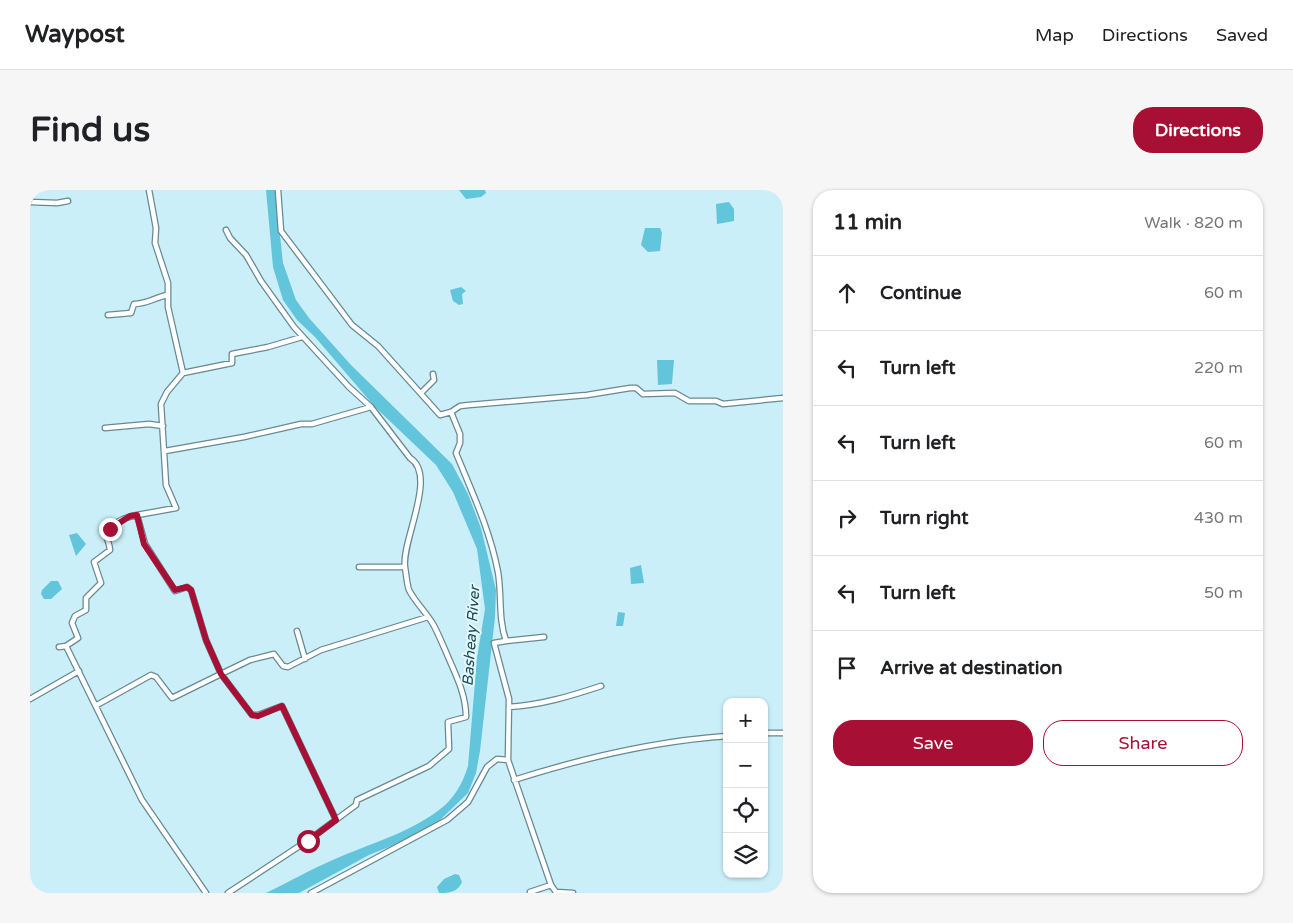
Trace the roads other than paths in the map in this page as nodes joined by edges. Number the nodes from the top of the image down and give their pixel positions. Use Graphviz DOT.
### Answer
graph roads {
  1 [pos="149,190"];
  2 [pos="278,190"];
  3 [pos="68,201"];
  4 [pos="30,202"];
  5 [pos="226,230"];
  6 [pos="167,295"];
  7 [pos="108,315"];
  8 [pos="302,337"];
  9 [pos="183,373"];
  10 [pos="433,374"];
  11 [pos="422,392"];
  12 [pos="783,398"];
  13 [pos="371,407"];
  14 [pos="451,412"];
  15 [pos="163,426"];
  16 [pos="105,428"];
  17 [pos="165,451"];
  18 [pos="137,515"];
  19 [pos="359,567"];
  20 [pos="405,567"];
  21 [pos="428,617"];
  22 [pos="297,631"];
  23 [pos="544,637"];
  24 [pos="506,641"];
  25 [pos="66,646"];
  26 [pos="58,648"];
  27 [pos="305,659"];
  28 [pos="79,671"];
  29 [pos="221,674"];
  30 [pos="601,686"];
  31 [pos="30,699"];
  32 [pos="97,705"];
  33 [pos="509,707"];
  34 [pos="768,733"];
  35 [pos="783,733"];
  36 [pos="723,736"];
  37 [pos="508,760"];
  38 [pos="514,780"];
  39 [pos="336,820"];
  40 [pos="551,885"];
  41 [pos="530,892"];
  42 [pos="206,893"];
  43 [pos="228,893"];
  44 [pos="311,893"];
  45 [pos="573,893"];
  1 -- 6 [label="street"];
  2 -- 11 [label="street"];
  3 -- 4 [label="street"];
  5 -- 8 [label="street"];
  6 -- 7 [label="street"];
  6 -- 9 [label="street"];
  8 -- 9 [label="street"];
  8 -- 13 [label="street"];
  9 -- 15 [label="street"];
  10 -- 11 [label="street"];
  11 -- 14 [label="street"];
  12 -- 14 [label="street"];
  13 -- 17 [label="street"];
  13 -- 20 [label="street"];
  14 -- 24 [label="street"];
  15 -- 16 [label="street"];
  15 -- 17 [label="street"];
  17 -- 18 [label="street"];
  18 -- 25 [label="street"];
  18 -- 29 [label="street"];
  19 -- 20 [label="street"];
  20 -- 21 [label="street"];
  21 -- 27 [label="street"];
  21 -- 39 [label="street"];
  22 -- 27 [label="street"];
  23 -- 24 [label="street"];
  24 -- 33 [label="street"];
  25 -- 26 [label="street"];
  25 -- 28 [label="street"];
  27 -- 29 [label="street"];
  28 -- 31 [label="street"];
  28 -- 32 [label="street"];
  29 -- 32 [label="street"];
  29 -- 39 [label="street"];
  30 -- 33 [label="street"];
  32 -- 42 [label="street"];
  33 -- 37 [label="street"];
  34 -- 35 [label="street"];
  36 -- 38 [label="street"];
  37 -- 38 [label="street"];
  37 -- 44 [label="street"];
  38 -- 40 [label="street"];
  39 -- 43 [label="street"];
  40 -- 41 [label="street"];
  40 -- 45 [label="street"];
}
